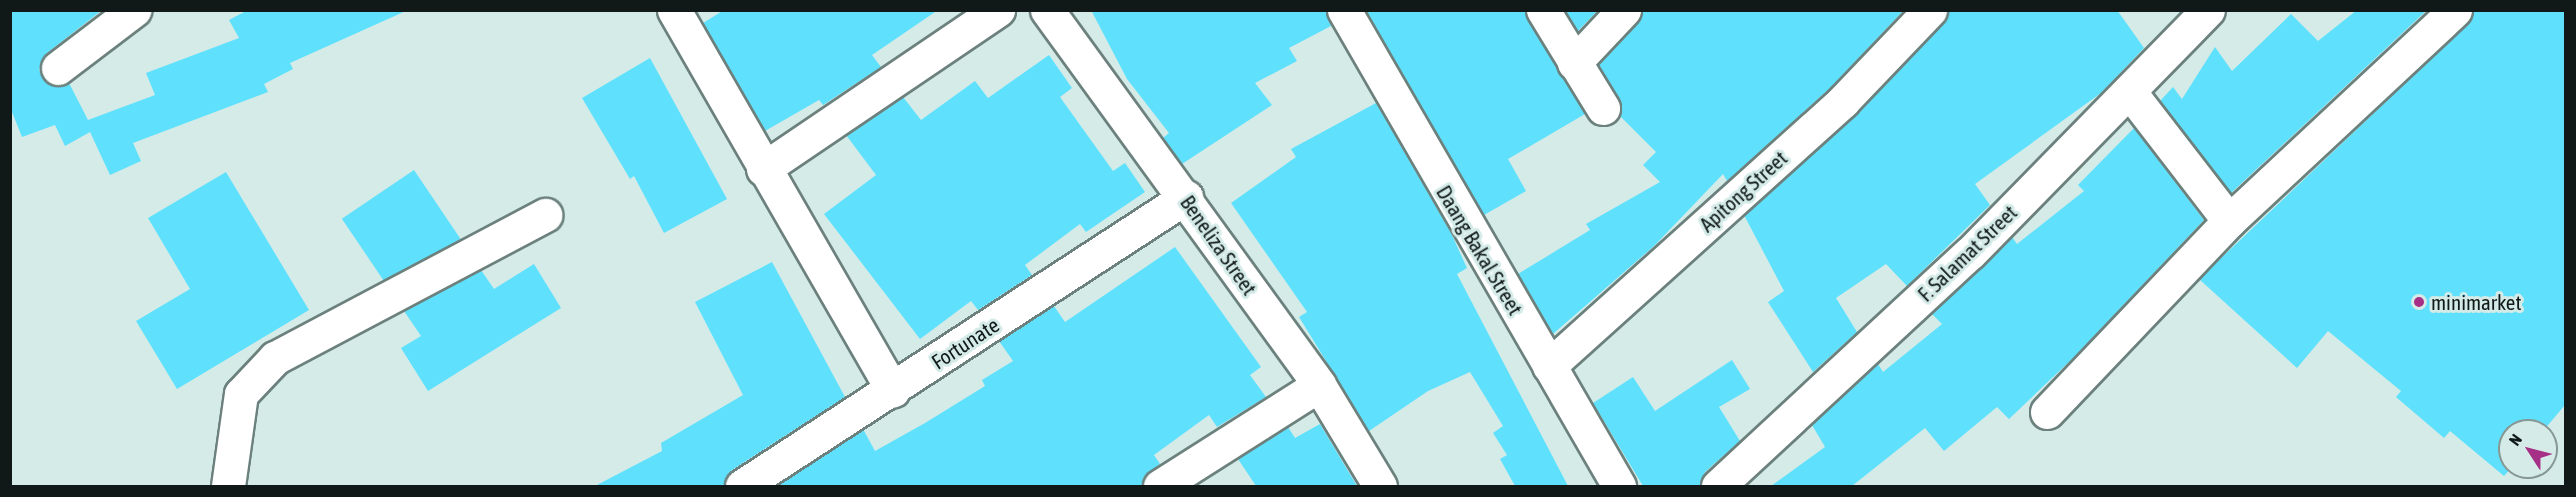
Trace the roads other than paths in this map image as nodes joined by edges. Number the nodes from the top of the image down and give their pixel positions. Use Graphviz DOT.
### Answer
graph roads {
  1 [pos="134,10"];
  2 [pos="674,10"];
  3 [pos="998,10"];
  4 [pos="1047,10"];
  5 [pos="1344,10"];
  6 [pos="1543,10"];
  7 [pos="1624,10"];
  8 [pos="1930,10"];
  9 [pos="2208,10"];
  10 [pos="2455,10"];
  11 [pos="1574,63"];
  12 [pos="58,68"];
  13 [pos="2129,91"];
  14 [pos="1603,108"];
  15 [pos="763,168"];
  16 [pos="1186,197"];
  17 [pos="545,215"];
  18 [pos="2229,221"];
  19 [pos="1549,366"];
  20 [pos="1319,385"];
  21 [pos="893,391"];
  22 [pos="2047,412"];
  23 [pos="228,486"];
  24 [pos="742,486"];
  25 [pos="1160,486"];
  26 [pos="1380,486"];
  27 [pos="1619,486"];
  28 [pos="1718,486"];
  1 -- 12 [label="street"];
  2 -- 15 [label="street"];
  3 -- 15 [label="street"];
  4 -- 16 [label="street, Beneliza Street"];
  5 -- 19 [label="street, Daang Bakal Street"];
  6 -- 11 [label="street"];
  7 -- 11 [label="street"];
  8 -- 19 [label="street, Apitong Street"];
  9 -- 13 [label="street, F. Salamat Street"];
  10 -- 18 [label="street"];
  11 -- 14 [label="street"];
  13 -- 18 [label="street"];
  13 -- 28 [label="street, F. Salamat Street"];
  15 -- 21 [label="street"];
  16 -- 20 [label="street, Beneliza Street"];
  16 -- 21 [label="street, Fortunate"];
  17 -- 23 [label="street"];
  18 -- 22 [label="street"];
  19 -- 27 [label="street, Daang Bakal Street"];
  20 -- 25 [label="street"];
  20 -- 26 [label="street, Beneliza Street"];
  21 -- 24 [label="street, Fortunate"];
}
